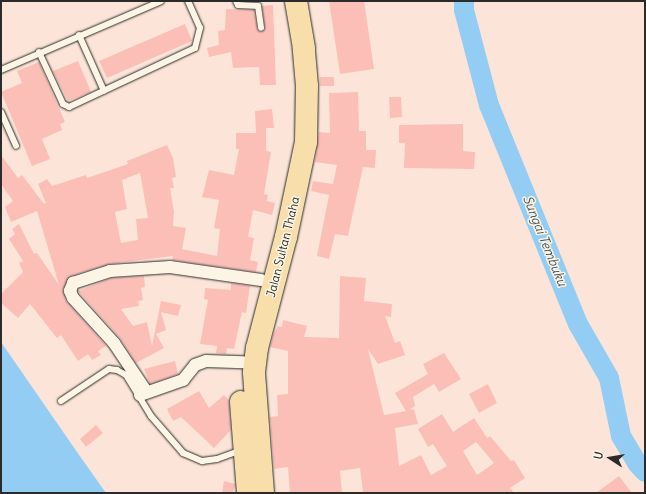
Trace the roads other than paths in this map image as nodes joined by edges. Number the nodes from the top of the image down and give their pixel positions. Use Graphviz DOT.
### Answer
graph roads {
  1 [pos="161,1"];
  2 [pos="188,1"];
  3 [pos="236,1"];
  4 [pos="284,1"];
  5 [pos="296,1"];
  6 [pos="261,28"];
  7 [pos="79,36"];
  8 [pos="39,52"];
  9 [pos="1,70"];
  10 [pos="104,91"];
  11 [pos="1,112"];
  12 [pos="16,146"];
  13 [pos="280,236"];
  14 [pos="261,280"];
  15 [pos="243,362"];
  16 [pos="143,393"];
  17 [pos="60,401"];
  18 [pos="251,448"];
  19 [pos="248,493"];
  20 [pos="263,493"];
  1 -- 7 [label="lane"];
  2 -- 10 [label="lane"];
  3 -- 6 [label="lane"];
  4 -- 13 [label="highway, Jalan Sultan Thaha"];
  5 -- 13 [label="highway, Jalan Sultan Thaha"];
  7 -- 8 [label="lane"];
  7 -- 10 [label="lane"];
  8 -- 9 [label="lane"];
  8 -- 10 [label="lane"];
  11 -- 12 [label="lane"];
  13 -- 14 [label="highway, Jalan Sultan Thaha"];
  13 -- 18 [label="highway, Jalan Sultan Thaha"];
  14 -- 15 [label="highway, Jalan Sultan Thaha"];
  14 -- 16 [label="street"];
  15 -- 16 [label="street"];
  15 -- 18 [label="highway, Jalan Sultan Thaha"];
  16 -- 17 [label="lane"];
  16 -- 18 [label="lane"];
  18 -- 19 [label="highway, Jalan Sultan Thaha"];
  18 -- 20 [label="highway, Jalan Sultan Thaha"];
}
